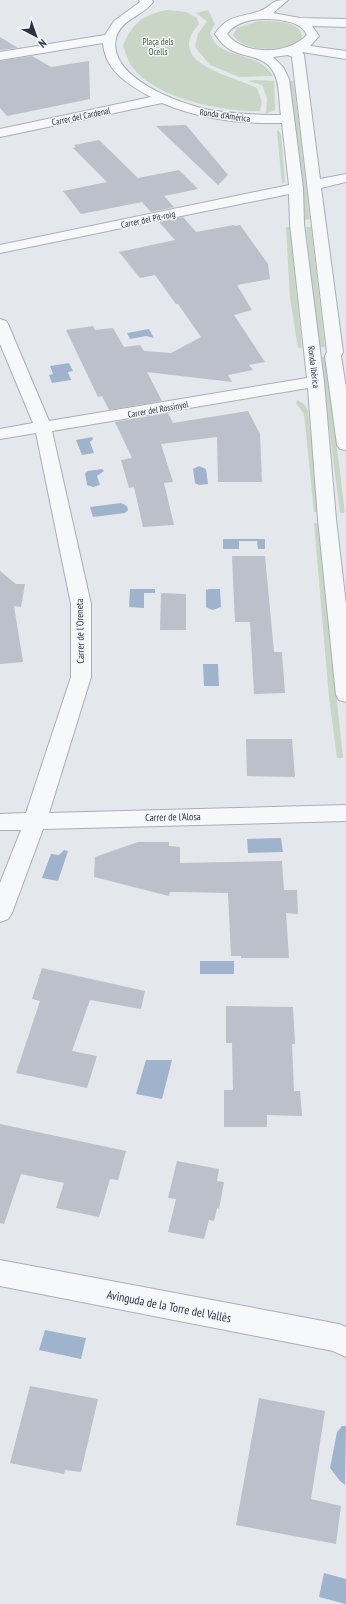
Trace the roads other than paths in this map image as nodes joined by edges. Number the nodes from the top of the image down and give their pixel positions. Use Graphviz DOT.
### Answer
graph roads {
  1 [pos="145,0"];
  2 [pos="284,0"];
  3 [pos="257,16"];
  4 [pos="293,20"];
  5 [pos="346,24"];
  6 [pos="312,35"];
  7 [pos="110,38"];
  8 [pos="295,50"];
  9 [pos="256,52"];
  10 [pos="343,54"];
  11 [pos="0,56"];
  12 [pos="161,99"];
  13 [pos="287,119"];
  14 [pos="0,133"];
  15 [pos="346,178"];
  16 [pos="314,185"];
  17 [pos="296,188"];
  18 [pos="0,249"];
  19 [pos="0,324"];
  20 [pos="341,377"];
  21 [pos="316,382"];
  22 [pos="43,428"];
  23 [pos="0,434"];
  24 [pos="346,445"];
  25 [pos="346,695"];
  26 [pos="346,813"];
  27 [pos="0,822"];
  28 [pos="35,822"];
  29 [pos="0,913"];
  30 [pos="0,1273"];
  31 [pos="344,1339"];
  1 -- 7 [label="street"];
  2 -- 3 [label="street"];
  2 -- 4 [label="street"];
  3 -- 4 [label="street"];
  3 -- 9 [label="street"];
  4 -- 5 [label="street"];
  4 -- 6 [label="street"];
  5 -- 6 [label="street"];
  6 -- 8 [label="street"];
  6 -- 10 [label="street"];
  7 -- 11 [label="street"];
  7 -- 12 [label="street, Ronda d'Amèrica"];
  8 -- 9 [label="street"];
  8 -- 10 [label="street"];
  8 -- 16 [label="street, Ronda Ibèrica"];
  9 -- 13 [label="street, Ronda Ibèrica"];
  12 -- 13 [label="street, Ronda d'Amèrica"];
  12 -- 14 [label="street, Carrer del Cardenal"];
  13 -- 17 [label="street, Ronda Ibèrica"];
  15 -- 16 [label="street"];
  16 -- 20 [label="street, Ronda Ibèrica"];
  17 -- 18 [label="street, Carrer del Pit-roig"];
  17 -- 21 [label="street, Ronda Ibèrica"];
  19 -- 22 [label="street, Carrer de l'Oreneta"];
  20 -- 24 [label="street, Ronda Ibèrica"];
  21 -- 22 [label="street, Carrer del Rossinyol"];
  21 -- 25 [label="street, Ronda Ibèrica"];
  22 -- 23 [label="street, Carrer del Rossinyol"];
  22 -- 28 [label="street, Carrer de l'Oreneta"];
  26 -- 28 [label="street, Carrer de l'Alosa"];
  27 -- 28 [label="street, Carrer de l'Alosa"];
  28 -- 29 [label="street, Carrer de l'Oreneta"];
  30 -- 31 [label="street, Avinguda de la Torre del Vallès"];
}
